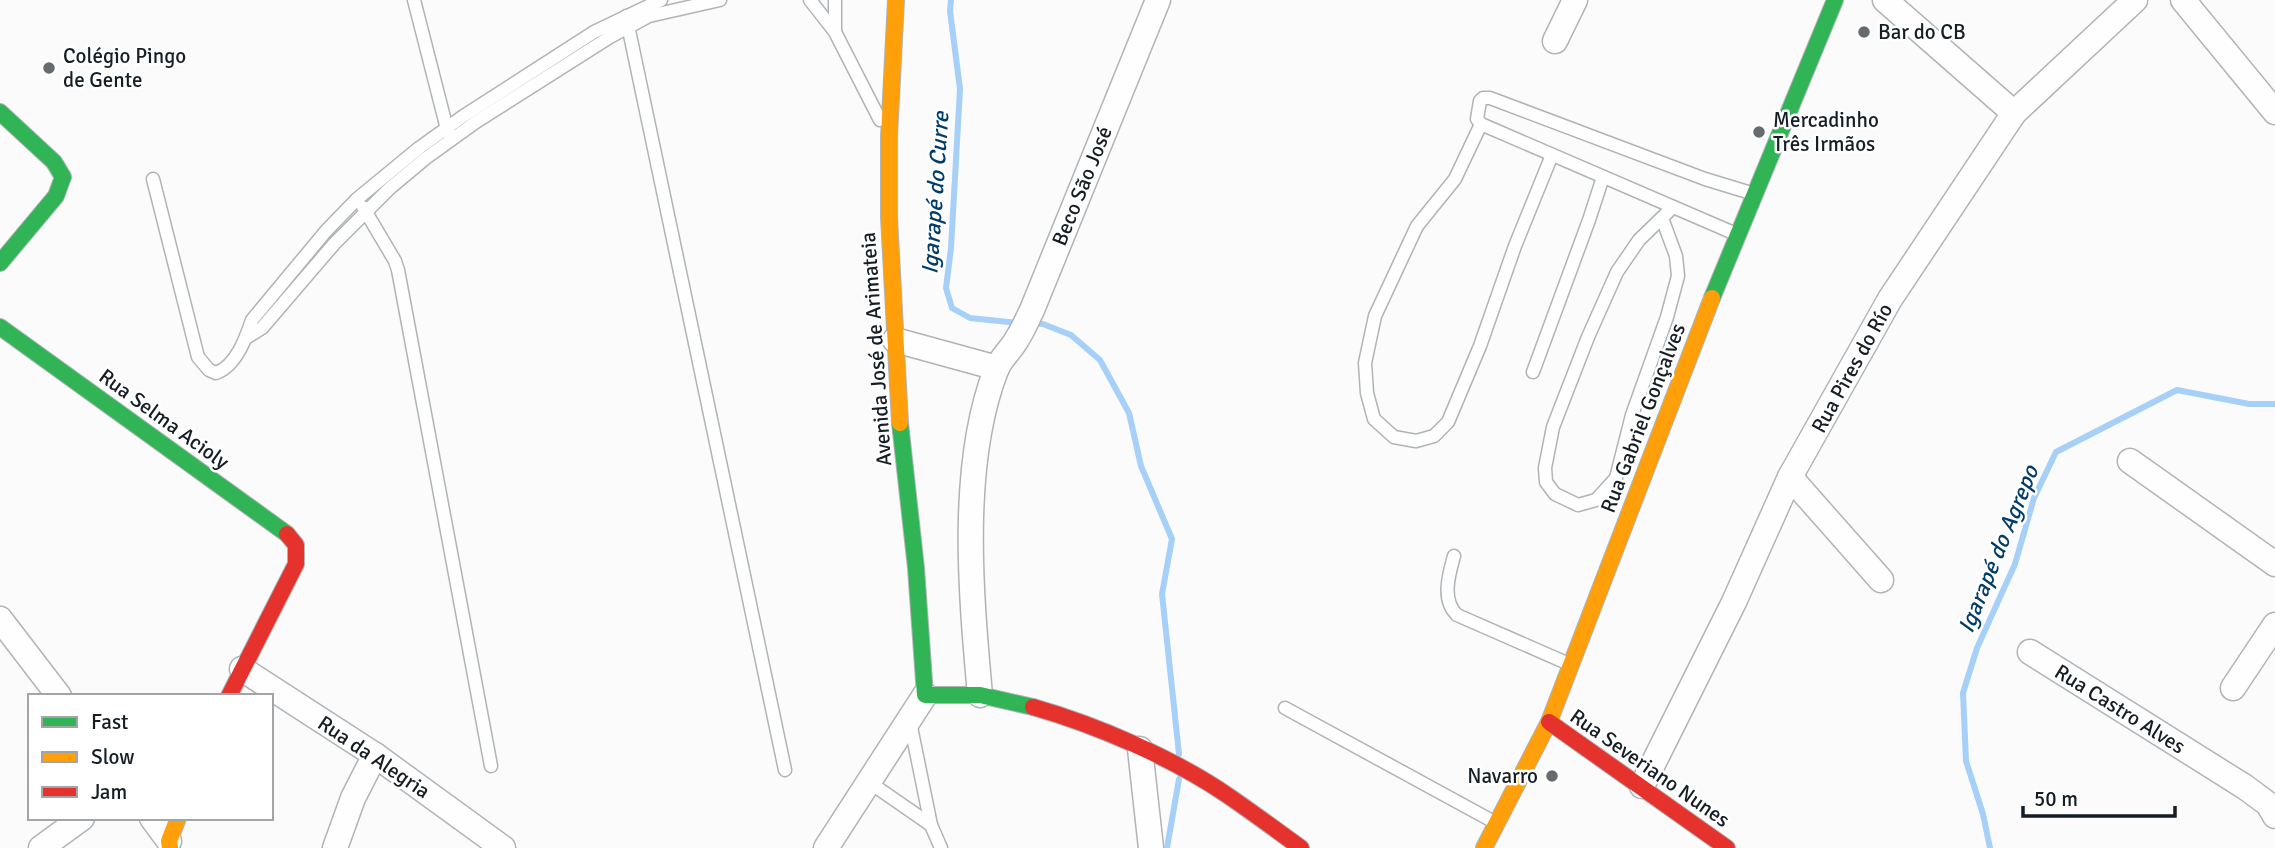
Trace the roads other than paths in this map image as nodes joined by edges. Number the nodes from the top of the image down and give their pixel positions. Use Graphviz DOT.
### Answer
graph roads {
  1 [pos="414,0"];
  2 [pos="661,0"];
  3 [pos="720,0"];
  4 [pos="810,0"];
  5 [pos="835,0"];
  6 [pos="895,0"];
  7 [pos="1158,0"];
  8 [pos="1575,0"];
  9 [pos="1835,0"];
  10 [pos="1885,0"];
  11 [pos="2134,0"];
  12 [pos="2183,0"];
  13 [pos="628,21"];
  14 [pos="835,32"];
  15 [pos="1555,41"];
  16 [pos="0,112"];
  17 [pos="2275,112"];
  18 [pos="2014,113"];
  19 [pos="1481,124"];
  20 [pos="450,134"];
  21 [pos="889,137"];
  22 [pos="1552,155"];
  23 [pos="1603,177"];
  24 [pos="153,179"];
  25 [pos="1754,194"];
  26 [pos="357,199"];
  27 [pos="1673,207"];
  28 [pos="367,212"];
  29 [pos="1662,218"];
  30 [pos="1737,234"];
  31 [pos="0,263"];
  32 [pos="0,327"];
  33 [pos="246,338"];
  34 [pos="894,340"];
  35 [pos="997,368"];
  36 [pos="1533,372"];
  37 [pos="2130,461"];
  38 [pos="1790,477"];
  39 [pos="1454,556"];
  40 [pos="2275,564"];
  41 [pos="1881,580"];
  42 [pos="0,619"];
  43 [pos="2275,625"];
  44 [pos="2030,652"];
  45 [pos="1570,664"];
  46 [pos="242,669"];
  47 [pos="2233,688"];
  48 [pos="57,694"];
  49 [pos="230,694"];
  50 [pos="925,695"];
  51 [pos="981,695"];
  52 [pos="1285,708"];
  53 [pos="909,720"];
  54 [pos="1549,722"];
  55 [pos="1140,749"];
  56 [pos="374,755"];
  57 [pos="491,766"];
  58 [pos="785,770"];
  59 [pos="869,782"];
  60 [pos="1642,786"];
  61 [pos="2275,816"];
  62 [pos="79,820"];
  63 [pos="154,820"];
  64 [pos="1497,823"];
  65 [pos="931,825"];
  66 [pos="172,836"];
  67 [pos="1723,847"];
  68 [pos="41,848"];
  69 [pos="335,848"];
  70 [pos="503,848"];
  71 [pos="826,848"];
  72 [pos="941,848"];
  73 [pos="1151,848"];
  74 [pos="1301,848"];
  75 [pos="1484,848"];
  1 -- 20 [label="lane"];
  2 -- 13 [label="lane"];
  3 -- 13 [label="lane"];
  4 -- 14 [label="lane"];
  5 -- 14 [label="lane"];
  6 -- 21 [label="street, Avenida José de Arimateia"];
  7 -- 35 [label="street, Beco São José"];
  8 -- 15 [label="street"];
  9 -- 25 [label="street, Rua Gabriel Gonçalves"];
  10 -- 18 [label="street"];
  11 -- 18 [label="street, Rua Pires do Río"];
  12 -- 17 [label="street"];
  13 -- 20 [label="lane"];
  13 -- 58 [label="lane"];
  14 -- 21 [label="lane"];
  16 -- 31 [label="street"];
  18 -- 38 [label="street, Rua Pires do Río"];
  19 -- 22 [label="lane"];
  19 -- 22 [label="lane"];
  19 -- 25 [label="lane"];
  20 -- 26 [label="lane"];
  20 -- 28 [label="lane"];
  21 -- 34 [label="street, Avenida José de Arimateia"];
  22 -- 23 [label="lane"];
  23 -- 27 [label="lane"];
  23 -- 36 [label="lane"];
  24 -- 33 [label="lane"];
  25 -- 30 [label="street, Rua Gabriel Gonçalves"];
  26 -- 28 [label="lane"];
  26 -- 33 [label="lane"];
  27 -- 29 [label="lane"];
  27 -- 30 [label="lane"];
  28 -- 33 [label="lane"];
  28 -- 57 [label="lane"];
  29 -- 29 [label="lane"];
  30 -- 45 [label="street, Rua Gabriel Gonçalves"];
  32 -- 46 [label="street, Rua Selma Acioly"];
  34 -- 35 [label="street"];
  34 -- 50 [label="street, Avenida José de Arimateia"];
  35 -- 51 [label="street, Beco São José"];
  37 -- 40 [label="street"];
  38 -- 41 [label="street"];
  38 -- 60 [label="street, Rua Pires do Río"];
  39 -- 45 [label="lane"];
  42 -- 48 [label="street"];
  43 -- 47 [label="street"];
  44 -- 61 [label="street, Rua Castro Alves"];
  45 -- 54 [label="street, Rua Gabriel Gonçalves"];
  46 -- 49 [label="street"];
  46 -- 56 [label="street, Rua da Alegria"];
  50 -- 51 [label="street"];
  50 -- 53 [label="street"];
  51 -- 55 [label="street"];
  52 -- 64 [label="lane"];
  53 -- 59 [label="street"];
  53 -- 65 [label="lane"];
  54 -- 60 [label="street, Rua Severiano Nunes"];
  54 -- 64 [label="street, Rua Gabriel Gonçalves"];
  55 -- 73 [label="street"];
  55 -- 74 [label="street"];
  56 -- 69 [label="street"];
  56 -- 70 [label="street, Rua da Alegria"];
  59 -- 65 [label="lane"];
  59 -- 71 [label="street"];
  60 -- 67 [label="street, Rua Severiano Nunes"];
  62 -- 68 [label="street"];
  63 -- 66 [label="street"];
  64 -- 75 [label="street, Rua Gabriel Gonçalves"];
  65 -- 72 [label="lane"];
}
